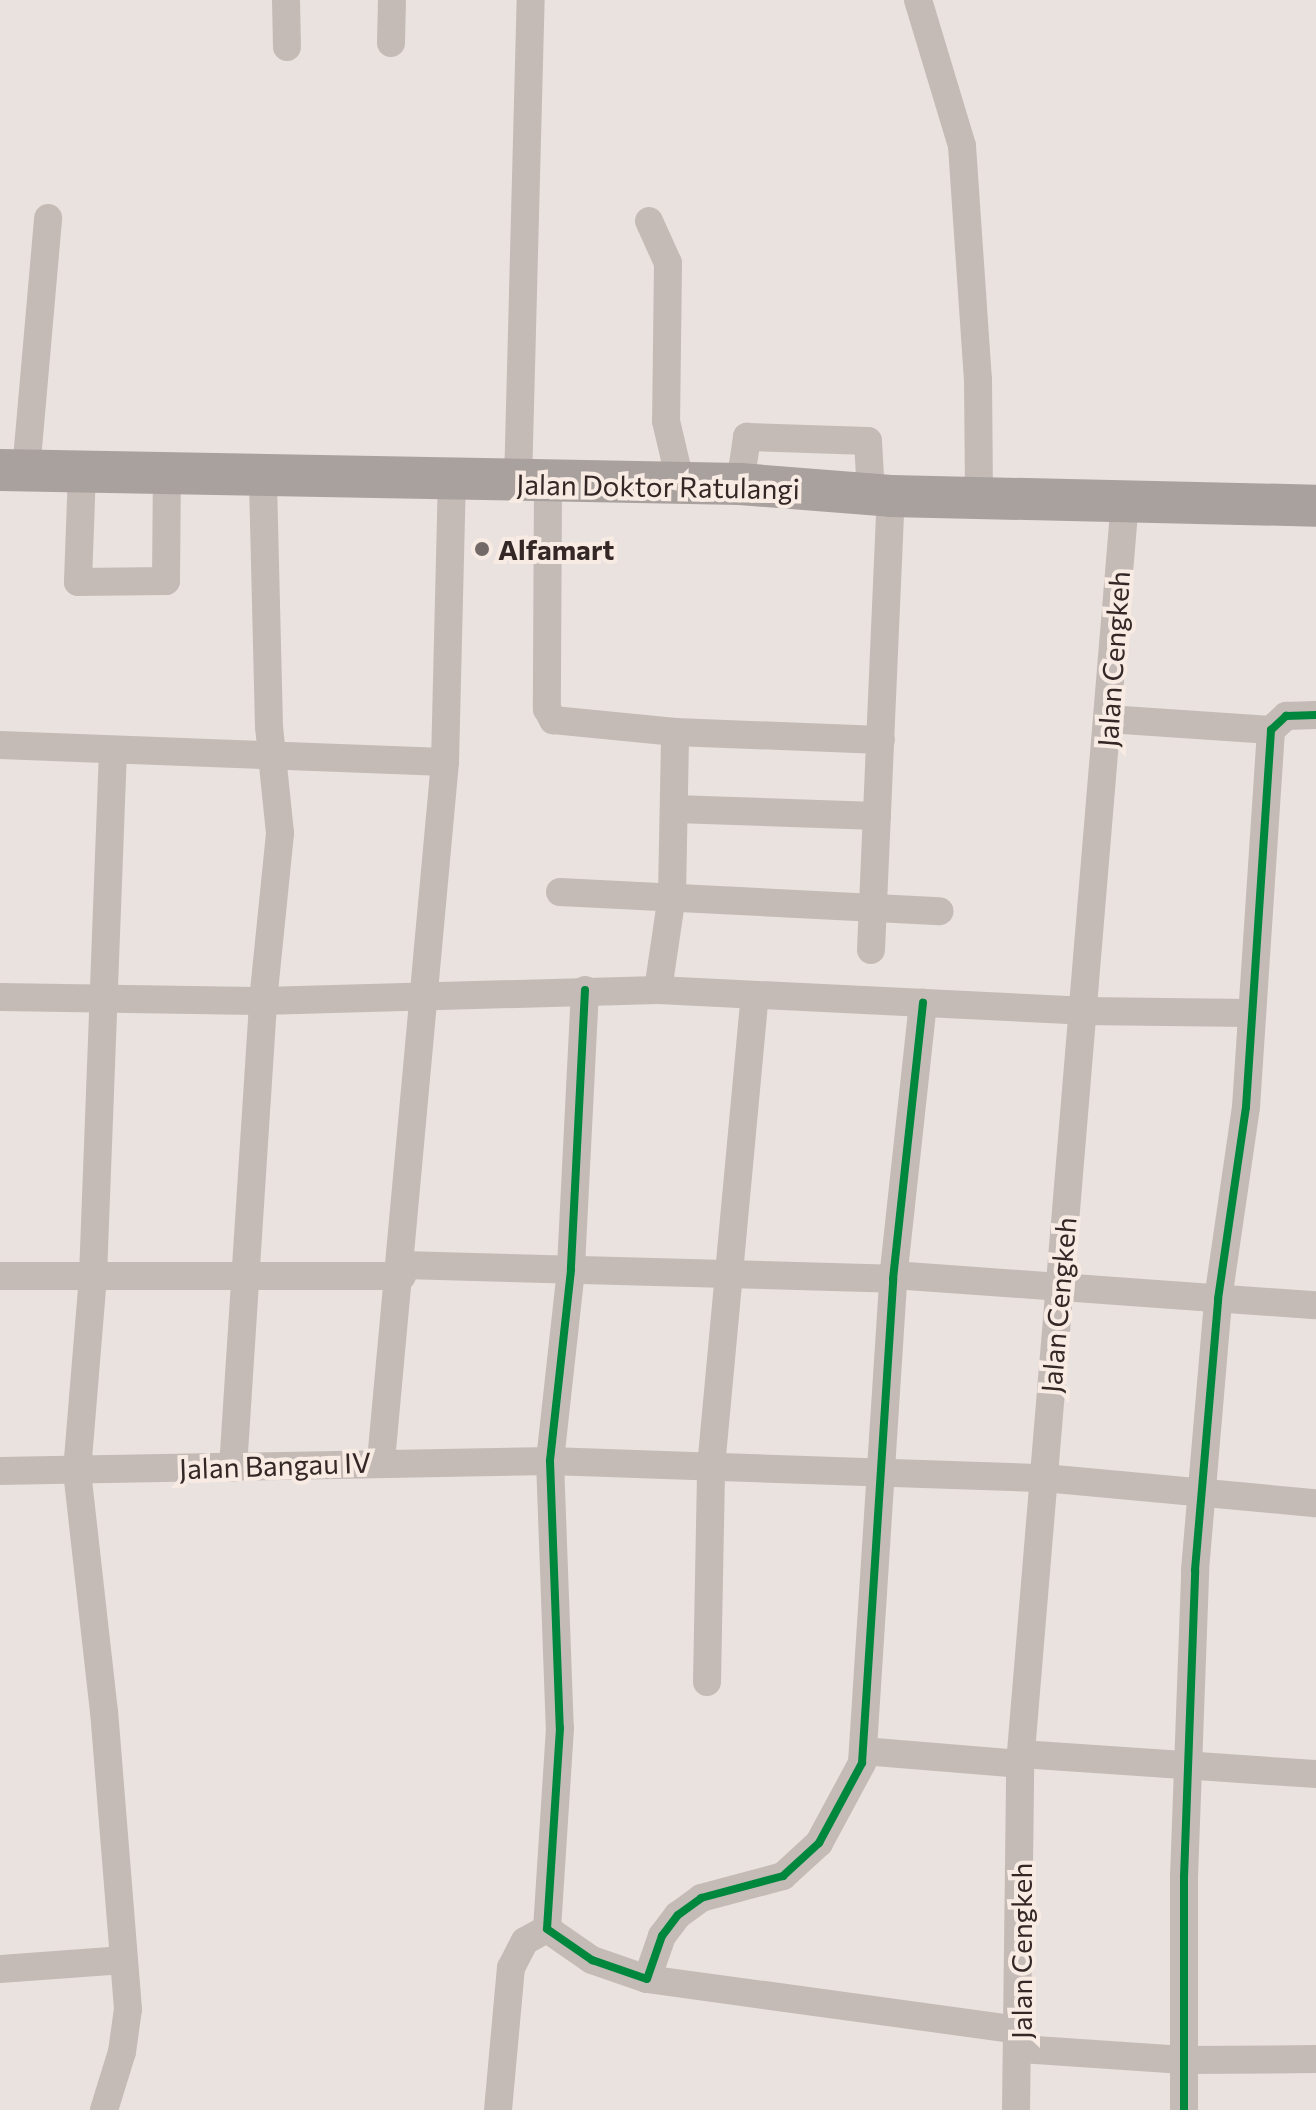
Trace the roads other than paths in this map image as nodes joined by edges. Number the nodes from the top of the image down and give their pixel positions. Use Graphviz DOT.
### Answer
graph roads {
  1 [pos="286,0"];
  2 [pos="392,0"];
  3 [pos="531,0"];
  4 [pos="918,0"];
  5 [pos="391,43"];
  6 [pos="287,47"];
  7 [pos="48,218"];
  8 [pos="649,221"];
  9 [pos="13,471"];
  10 [pos="82,472"];
  11 [pos="167,472"];
  12 [pos="263,474"];
  13 [pos="452,481"];
  14 [pos="533,484"];
  15 [pos="681,485"];
  16 [pos="881,495"];
  17 [pos="979,498"];
  18 [pos="1125,500"];
  19 [pos="1316,506"];
  20 [pos="1316,715"];
  21 [pos="1108,719"];
  22 [pos="1271,730"];
  23 [pos="675,732"];
  24 [pos="881,740"];
  25 [pos="0,745"];
  26 [pos="113,751"];
  27 [pos="274,757"];
  28 [pos="445,762"];
  29 [pos="675,809"];
  30 [pos="877,816"];
  31 [pos="560,892"];
  32 [pos="672,895"];
  33 [pos="873,911"];
  34 [pos="940,911"];
  35 [pos="871,950"];
  36 [pos="585,990"];
  37 [pos="658,990"];
  38 [pos="755,995"];
  39 [pos="0,997"];
  40 [pos="101,997"];
  41 [pos="428,997"];
  42 [pos="263,1001"];
  43 [pos="923,1003"];
  44 [pos="1083,1011"];
  45 [pos="1249,1013"];
  46 [pos="402,1270"];
  47 [pos="571,1270"];
  48 [pos="729,1274"];
  49 [pos="245,1275"];
  50 [pos="0,1276"];
  51 [pos="93,1276"];
  52 [pos="893,1277"];
  53 [pos="1060,1287"];
  54 [pos="1218,1299"];
  55 [pos="1316,1305"];
  56 [pos="381,1461"];
  57 [pos="550,1461"];
  58 [pos="711,1467"];
  59 [pos="233,1468"];
  60 [pos="0,1471"];
  61 [pos="77,1471"];
  62 [pos="882,1474"];
  63 [pos="1044,1478"];
  64 [pos="1204,1494"];
  65 [pos="1316,1503"];
  66 [pos="707,1682"];
  67 [pos="863,1751"];
  68 [pos="1020,1759"];
  69 [pos="1187,1769"];
  70 [pos="1316,1774"];
  71 [pos="547,1929"];
  72 [pos="124,1960"];
  73 [pos="0,1969"];
  74 [pos="647,1979"];
  75 [pos="1021,2040"];
  76 [pos="1316,2059"];
  77 [pos="1184,2060"];
  78 [pos="104,2110"];
  79 [pos="498,2110"];
  80 [pos="1016,2110"];
  81 [pos="1184,2110"];
  1 -- 6 [label="street"];
  2 -- 5 [label="street"];
  3 -- 14 [label="street"];
  4 -- 17 [label="street"];
  7 -- 9 [label="street"];
  8 -- 15 [label="street"];
  9 -- 10 [label="highway, Jalan Doktor Ratulangi"];
  10 -- 11 [label="highway, Jalan Doktor Ratulangi"];
  10 -- 11 [label="street"];
  11 -- 12 [label="highway, Jalan Doktor Ratulangi"];
  12 -- 13 [label="highway, Jalan Doktor Ratulangi"];
  12 -- 27 [label="street"];
  13 -- 14 [label="highway, Jalan Doktor Ratulangi"];
  13 -- 28 [label="street"];
  14 -- 15 [label="highway, Jalan Doktor Ratulangi"];
  14 -- 23 [label="street"];
  15 -- 16 [label="highway, Jalan Doktor Ratulangi"];
  16 -- 17 [label="highway, Jalan Doktor Ratulangi"];
  16 -- 24 [label="street"];
  17 -- 18 [label="highway, Jalan Doktor Ratulangi"];
  18 -- 19 [label="highway, Jalan Doktor Ratulangi"];
  18 -- 21 [label="street, Jalan Cengkeh"];
  20 -- 22 [label="street"];
  21 -- 22 [label="street"];
  21 -- 44 [label="street, Jalan Cengkeh"];
  22 -- 45 [label="street"];
  23 -- 24 [label="street"];
  23 -- 29 [label="street"];
  24 -- 30 [label="street"];
  25 -- 26 [label="street"];
  26 -- 27 [label="street"];
  26 -- 40 [label="street"];
  27 -- 28 [label="street"];
  27 -- 42 [label="street"];
  28 -- 41 [label="street"];
  29 -- 30 [label="street"];
  29 -- 32 [label="street"];
  30 -- 33 [label="street"];
  31 -- 32 [label="street"];
  32 -- 33 [label="street"];
  32 -- 37 [label="street"];
  33 -- 34 [label="street"];
  33 -- 35 [label="street"];
  36 -- 37 [label="street"];
  36 -- 41 [label="street"];
  36 -- 47 [label="street"];
  37 -- 38 [label="street"];
  38 -- 43 [label="street"];
  38 -- 48 [label="street"];
  39 -- 40 [label="street"];
  40 -- 42 [label="street"];
  40 -- 51 [label="street"];
  41 -- 42 [label="street"];
  41 -- 46 [label="street"];
  42 -- 49 [label="street"];
  43 -- 44 [label="street"];
  43 -- 52 [label="street"];
  44 -- 45 [label="street"];
  44 -- 53 [label="street, Jalan Cengkeh"];
  45 -- 54 [label="street"];
  46 -- 47 [label="street"];
  46 -- 49 [label="street"];
  46 -- 56 [label="street"];
  47 -- 48 [label="street"];
  47 -- 57 [label="street"];
  48 -- 52 [label="street"];
  48 -- 58 [label="street"];
  49 -- 51 [label="street"];
  49 -- 59 [label="street"];
  50 -- 51 [label="street"];
  51 -- 61 [label="street"];
  52 -- 53 [label="street"];
  52 -- 62 [label="street"];
  53 -- 54 [label="street"];
  53 -- 63 [label="street, Jalan Cengkeh"];
  54 -- 55 [label="street"];
  54 -- 64 [label="street"];
  56 -- 57 [label="street, Jalan Bangau IV"];
  56 -- 59 [label="street, Jalan Bangau IV"];
  57 -- 58 [label="street, Jalan Bangau IV"];
  57 -- 71 [label="street"];
  58 -- 62 [label="street, Jalan Bangau IV"];
  58 -- 66 [label="street"];
  59 -- 61 [label="street, Jalan Bangau IV"];
  60 -- 61 [label="street, Jalan Bangau IV"];
  61 -- 72 [label="street"];
  62 -- 63 [label="street, Jalan Bangau IV"];
  62 -- 67 [label="street"];
  63 -- 64 [label="street, Jalan Bangau IV"];
  63 -- 68 [label="street, Jalan Cengkeh"];
  64 -- 65 [label="street, Jalan Bangau IV"];
  64 -- 69 [label="street"];
  67 -- 68 [label="street"];
  67 -- 74 [label="street"];
  68 -- 69 [label="street"];
  68 -- 75 [label="street, Jalan Cengkeh"];
  69 -- 70 [label="street"];
  69 -- 77 [label="street"];
  71 -- 74 [label="street"];
  71 -- 79 [label="street"];
  72 -- 73 [label="street"];
  72 -- 78 [label="street"];
  74 -- 75 [label="street"];
  75 -- 77 [label="street"];
  75 -- 80 [label="street, Jalan Cengkeh"];
  76 -- 77 [label="street"];
  77 -- 81 [label="street"];
}
